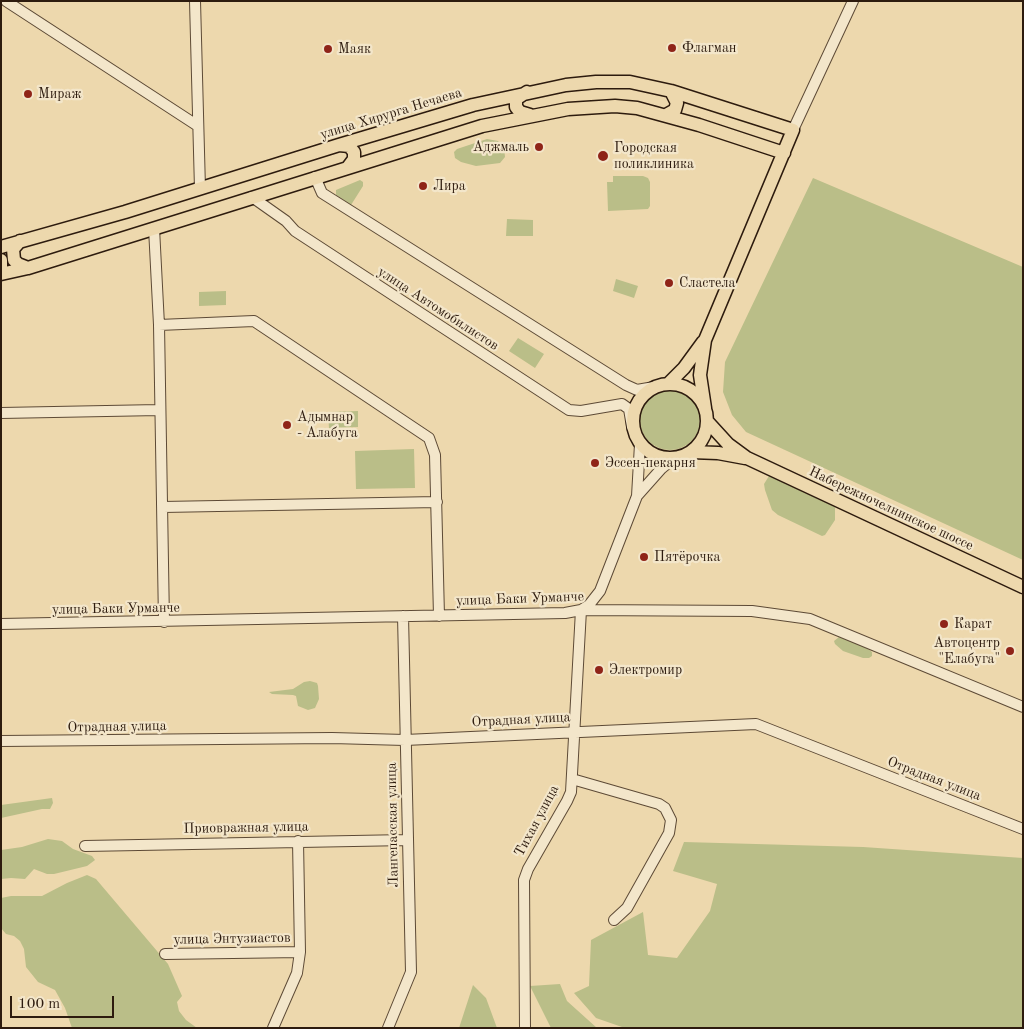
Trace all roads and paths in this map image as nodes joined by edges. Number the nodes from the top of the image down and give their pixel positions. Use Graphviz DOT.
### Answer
graph roads {
  1 [pos="6,1"];
  2 [pos="195,1"];
  3 [pos="852,1"];
  4 [pos="526,92"];
  5 [pos="671,92"];
  6 [pos="666,114"];
  7 [pos="530,115"];
  8 [pos="198,126"];
  9 [pos="793,130"];
  10 [pos="339,145"];
  11 [pos="784,153"];
  12 [pos="348,167"];
  13 [pos="316,177"];
  14 [pos="200,189"];
  15 [pos="252,197"];
  16 [pos="102,218"];
  17 [pos="154,228"];
  18 [pos="20,241"];
  19 [pos="111,241"];
  20 [pos="1,247"];
  21 [pos="1,260"];
  22 [pos="28,268"];
  23 [pos="1,269"];
  24 [pos="1,274"];
  25 [pos="159,325"];
  26 [pos="705,340"];
  27 [pos="668,384"];
  28 [pos="626,385"];
  29 [pos="654,387"];
  30 [pos="620,403"];
  31 [pos="705,408"];
  32 [pos="159,410"];
  33 [pos="1,413"];
  34 [pos="707,421"];
  35 [pos="632,427"];
  36 [pos="640,444"];
  37 [pos="691,452"];
  38 [pos="747,458"];
  39 [pos="673,459"];
  40 [pos="637,496"];
  41 [pos="436,502"];
  42 [pos="163,507"];
  43 [pos="1023,587"];
  44 [pos="581,610"];
  45 [pos="403,616"];
  46 [pos="439,616"];
  47 [pos="164,622"];
  48 [pos="1,624"];
  49 [pos="1023,707"];
  50 [pos="574,731"];
  51 [pos="405,740"];
  52 [pos="1,741"];
  53 [pos="572,779"];
  54 [pos="1023,829"];
  55 [pos="407,840"];
  56 [pos="298,841"];
  57 [pos="85,846"];
  58 [pos="614,920"];
  59 [pos="300,952"];
  60 [pos="165,954"];
  61 [pos="273,1028"];
  62 [pos="388,1028"];
  63 [pos="525,1028"];
  1 -- 8 [label="street"];
  2 -- 8 [label="street"];
  3 -- 9 [label="street"];
  4 -- 5 [label="main road, улица Хирурга Нечаева"];
  4 -- 7 [label="main road"];
  4 -- 10 [label="main road, улица Хирурга Нечаева"];
  5 -- 6 [label="main road"];
  5 -- 9 [label="main road, улица Хирурга Нечаева"];
  6 -- 7 [label="main road"];
  6 -- 11 [label="main road"];
  7 -- 12 [label="main road"];
  8 -- 14 [label="street"];
  9 -- 11 [label="main road"];
  10 -- 12 [label="main road"];
  10 -- 14 [label="main road, улица Хирурга Нечаева"];
  11 -- 26 [label="main road"];
  12 -- 13 [label="main road"];
  13 -- 15 [label="main road"];
  13 -- 28 [label="street"];
  14 -- 16 [label="main road, улица Хирурга Нечаева"];
  15 -- 17 [label="main road"];
  15 -- 30 [label="street, улица Автомобилистов"];
  16 -- 18 [label="main road, улица Хирурга Нечаева"];
  16 -- 19 [label="main road"];
  17 -- 19 [label="main road"];
  17 -- 25 [label="street"];
  18 -- 20 [label="main road, улица Хирурга Нечаева"];
  18 -- 22 [label="main road"];
  19 -- 22 [label="main road"];
  21 -- 23 [label="main road"];
  22 -- 24 [label="main road"];
  25 -- 32 [label="street"];
  25 -- 41 [label="street"];
  26 -- 27 [label="main road"];
  26 -- 31 [label="main road"];
  27 -- 29 [label="main road"];
  27 -- 31 [label="main road"];
  28 -- 29 [label="street"];
  28 -- 30 [label="street"];
  29 -- 35 [label="main road"];
  30 -- 35 [label="street"];
  31 -- 34 [label="main road"];
  32 -- 33 [label="street"];
  32 -- 42 [label="street"];
  34 -- 37 [label="main road"];
  34 -- 38 [label="main road, Набережночелнинское шоссе"];
  35 -- 36 [label="main road"];
  36 -- 39 [label="main road"];
  36 -- 40 [label="street"];
  37 -- 38 [label="main road, Набережночелнинское шоссе"];
  37 -- 39 [label="main road"];
  38 -- 43 [label="main road, Набережночелнинское шоссе"];
  39 -- 40 [label="street"];
  40 -- 44 [label="street"];
  41 -- 42 [label="street"];
  41 -- 46 [label="street"];
  42 -- 47 [label="street"];
  44 -- 46 [label="street, улица Баки Урманче"];
  44 -- 49 [label="street, улица Баки Урманче"];
  44 -- 50 [label="street, Тихая улица"];
  45 -- 46 [label="street, улица Баки Урманче"];
  45 -- 47 [label="street, улица Баки Урманче"];
  45 -- 51 [label="street, Лангепасская улица"];
  47 -- 48 [label="street, улица Баки Урманче"];
  50 -- 51 [label="street, Отрадная улица"];
  50 -- 53 [label="street, Тихая улица"];
  50 -- 54 [label="street, Отрадная улица"];
  51 -- 52 [label="street, Отрадная улица"];
  51 -- 55 [label="street, Лангепасская улица"];
  53 -- 58 [label="street"];
  53 -- 63 [label="street, Тихая улица"];
  55 -- 56 [label="street, Приовражная улица"];
  55 -- 62 [label="street, Лангепасская улица"];
  56 -- 57 [label="street, Приовражная улица"];
  56 -- 59 [label="street, улица Энтузиастов"];
  59 -- 60 [label="street, улица Энтузиастов"];
  59 -- 61 [label="street, улица Энтузиастов"];
}
